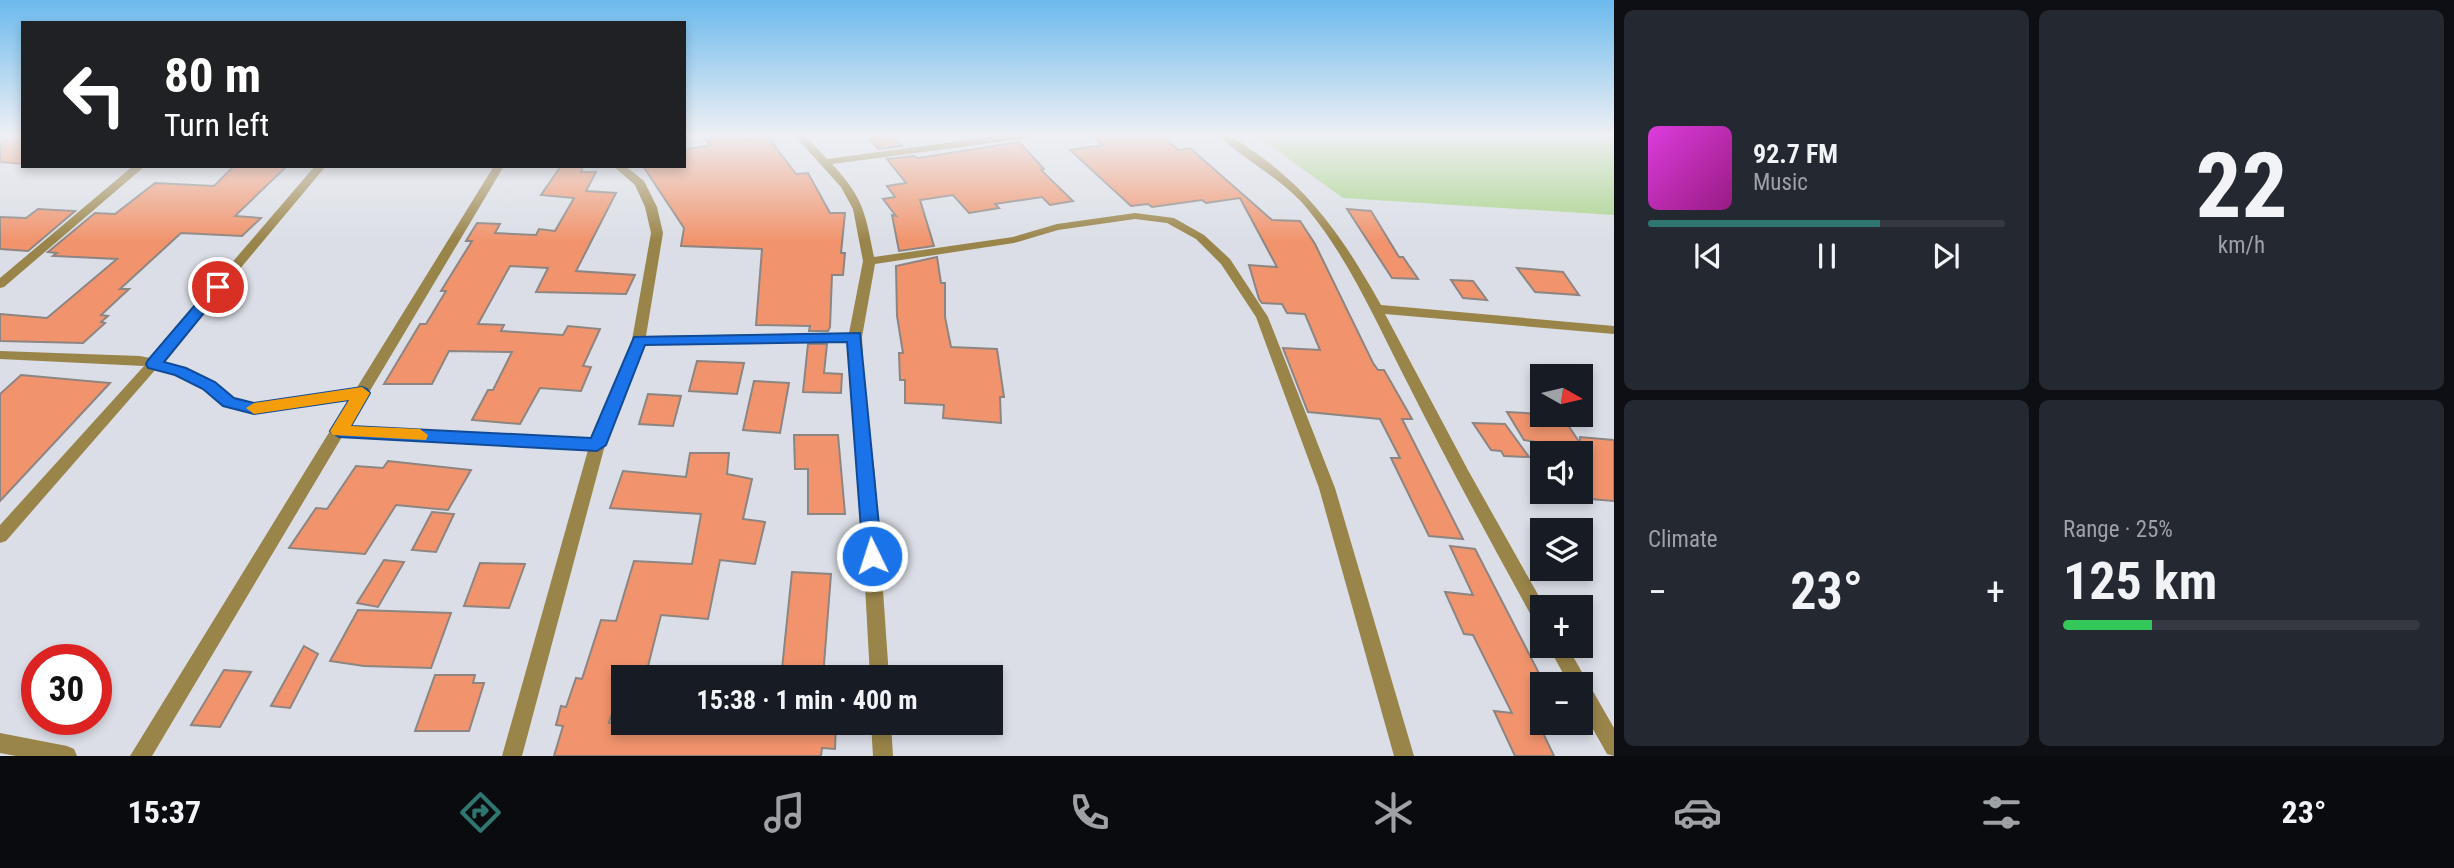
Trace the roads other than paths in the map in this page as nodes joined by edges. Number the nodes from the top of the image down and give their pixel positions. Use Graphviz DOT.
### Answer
graph roads {
  1 [pos="135,170"];
  2 [pos="317,170"];
  3 [pos="496,170"];
  4 [pos="624,170"];
  5 [pos="833,170"];
  6 [pos="1274,170"];
  7 [pos="869,261"];
  8 [pos="0,284"];
  9 [pos="1376,309"];
  10 [pos="1614,330"];
  11 [pos="855,337"];
  12 [pos="639,340"];
  13 [pos="0,355"];
  14 [pos="153,364"];
  15 [pos="362,393"];
  16 [pos="339,431"];
  17 [pos="597,445"];
  18 [pos="0,536"];
  19 [pos="1530,597"];
  20 [pos="879,665"];
  21 [pos="1593,710"];
  22 [pos="882,735"];
  23 [pos="0,743"];
  24 [pos="1614,747"];
  25 [pos="66,756"];
  26 [pos="140,756"];
  27 [pos="512,756"];
  28 [pos="883,756"];
  29 [pos="1404,756"];
  1 -- 8 [label="street"];
  2 -- 14 [label="street"];
  3 -- 15 [label="street"];
  4 -- 12 [label="street"];
  5 -- 7 [label="street"];
  6 -- 9 [label="street"];
  7 -- 11 [label="street"];
  7 -- 29 [label="street"];
  9 -- 10 [label="street"];
  9 -- 19 [label="street"];
  11 -- 12 [label="street"];
  11 -- 20 [label="street"];
  12 -- 17 [label="street"];
  13 -- 14 [label="street"];
  14 -- 15 [label="street"];
  14 -- 18 [label="street"];
  15 -- 16 [label="street"];
  16 -- 17 [label="street"];
  16 -- 26 [label="street"];
  17 -- 27 [label="street"];
  21 -- 24 [label="street"];
  22 -- 28 [label="street"];
  23 -- 25 [label="street"];
}
